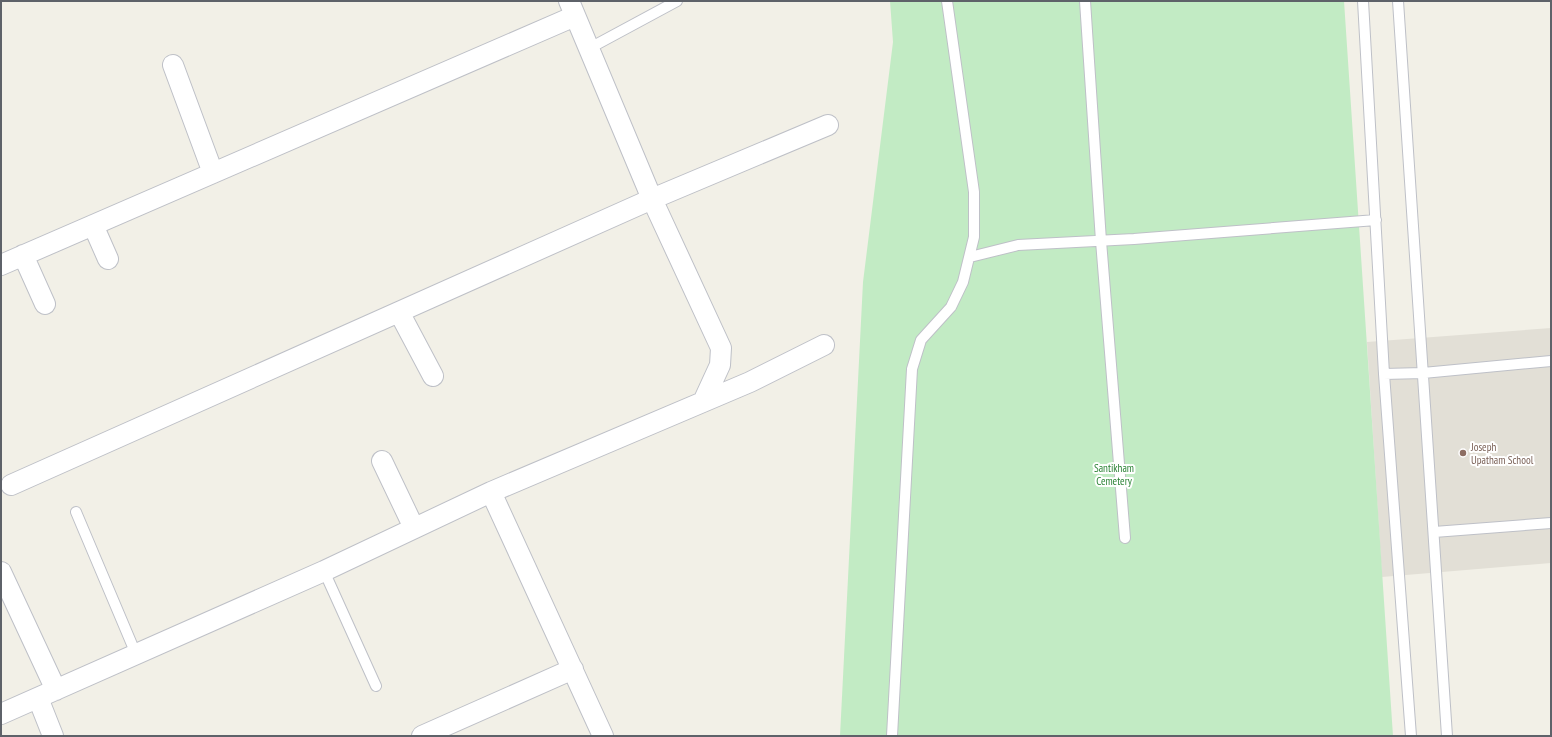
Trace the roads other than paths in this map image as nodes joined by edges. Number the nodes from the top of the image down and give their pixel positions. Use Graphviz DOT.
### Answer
graph roads {
  1 [pos="677,1"];
  2 [pos="947,1"];
  3 [pos="1085,1"];
  4 [pos="1363,1"];
  5 [pos="1398,1"];
  6 [pos="572,9"];
  7 [pos="588,49"];
  8 [pos="174,65"];
  9 [pos="828,125"];
  10 [pos="213,173"];
  11 [pos="652,199"];
  12 [pos="1376,220"];
  13 [pos="93,225"];
  14 [pos="1101,241"];
  15 [pos="22,255"];
  16 [pos="970,257"];
  17 [pos="108,259"];
  18 [pos="1,265"];
  19 [pos="45,304"];
  20 [pos="399,312"];
  21 [pos="824,345"];
  22 [pos="1551,361"];
  23 [pos="1423,373"];
  24 [pos="1384,374"];
  25 [pos="433,376"];
  26 [pos="703,402"];
  27 [pos="382,462"];
  28 [pos="11,485"];
  29 [pos="491,492"];
  30 [pos="76,512"];
  31 [pos="1551,523"];
  32 [pos="414,528"];
  33 [pos="1434,532"];
  34 [pos="1125,538"];
  35 [pos="324,571"];
  36 [pos="1,573"];
  37 [pos="136,654"];
  38 [pos="573,669"];
  39 [pos="376,686"];
  40 [pos="47,694"];
  41 [pos="1,714"];
  42 [pos="53,736"];
  43 [pos="422,736"];
  44 [pos="603,736"];
  45 [pos="892,736"];
  46 [pos="1411,736"];
  47 [pos="1447,736"];
  1 -- 7 [label="lane"];
  2 -- 16 [label="lane"];
  3 -- 14 [label="lane"];
  4 -- 12 [label="lane"];
  5 -- 23 [label="lane"];
  6 -- 7 [label="street"];
  6 -- 10 [label="street"];
  7 -- 11 [label="street"];
  8 -- 10 [label="street"];
  9 -- 11 [label="street"];
  10 -- 13 [label="street"];
  11 -- 20 [label="street"];
  11 -- 26 [label="street"];
  12 -- 14 [label="lane"];
  12 -- 24 [label="lane"];
  13 -- 15 [label="street"];
  13 -- 17 [label="street"];
  14 -- 16 [label="lane"];
  14 -- 34 [label="lane"];
  15 -- 18 [label="street"];
  15 -- 19 [label="street"];
  16 -- 45 [label="lane"];
  20 -- 25 [label="street"];
  20 -- 28 [label="street"];
  21 -- 26 [label="street"];
  22 -- 23 [label="lane"];
  23 -- 24 [label="lane"];
  23 -- 33 [label="lane"];
  24 -- 46 [label="lane"];
  26 -- 29 [label="street"];
  27 -- 32 [label="street"];
  29 -- 32 [label="street"];
  29 -- 38 [label="street"];
  30 -- 37 [label="lane"];
  31 -- 33 [label="lane"];
  32 -- 35 [label="street"];
  33 -- 47 [label="lane"];
  35 -- 37 [label="street"];
  35 -- 39 [label="lane"];
  36 -- 40 [label="street"];
  37 -- 40 [label="street"];
  38 -- 43 [label="street"];
  38 -- 44 [label="street"];
  40 -- 41 [label="street"];
  40 -- 42 [label="street"];
}
